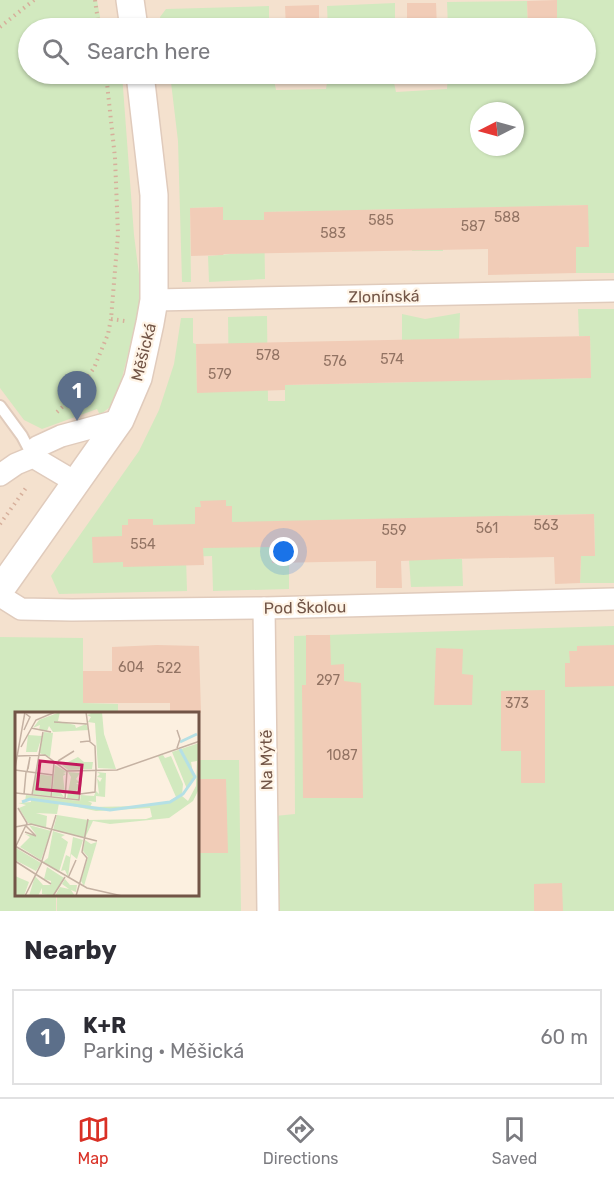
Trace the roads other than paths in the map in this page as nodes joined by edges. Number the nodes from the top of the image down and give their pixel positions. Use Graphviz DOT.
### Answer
graph roads {
  1 [pos="130,0"];
  2 [pos="133,18"];
  3 [pos="141,84"];
  4 [pos="614,291"];
  5 [pos="154,300"];
  6 [pos="0,406"];
  7 [pos="120,420"];
  8 [pos="33,457"];
  9 [pos="0,475"];
  10 [pos="77,483"];
  11 [pos="0,590"];
  12 [pos="0,597"];
  13 [pos="614,599"];
  14 [pos="264,608"];
  15 [pos="268,911"];
  1 -- 2 [label="street"];
  3 -- 5 [label="street, Měšická"];
  4 -- 5 [label="street, Zlonínská"];
  5 -- 7 [label="street, Měšická"];
  6 -- 8 [label="lane"];
  7 -- 8 [label="street"];
  7 -- 10 [label="street, Měšická"];
  8 -- 9 [label="street"];
  8 -- 10 [label="street"];
  10 -- 11 [label="street, Měšická"];
  12 -- 14 [label="street, Pod Školou"];
  13 -- 14 [label="street, Pod Školou"];
  14 -- 15 [label="street, Na Mýtě"];
}
